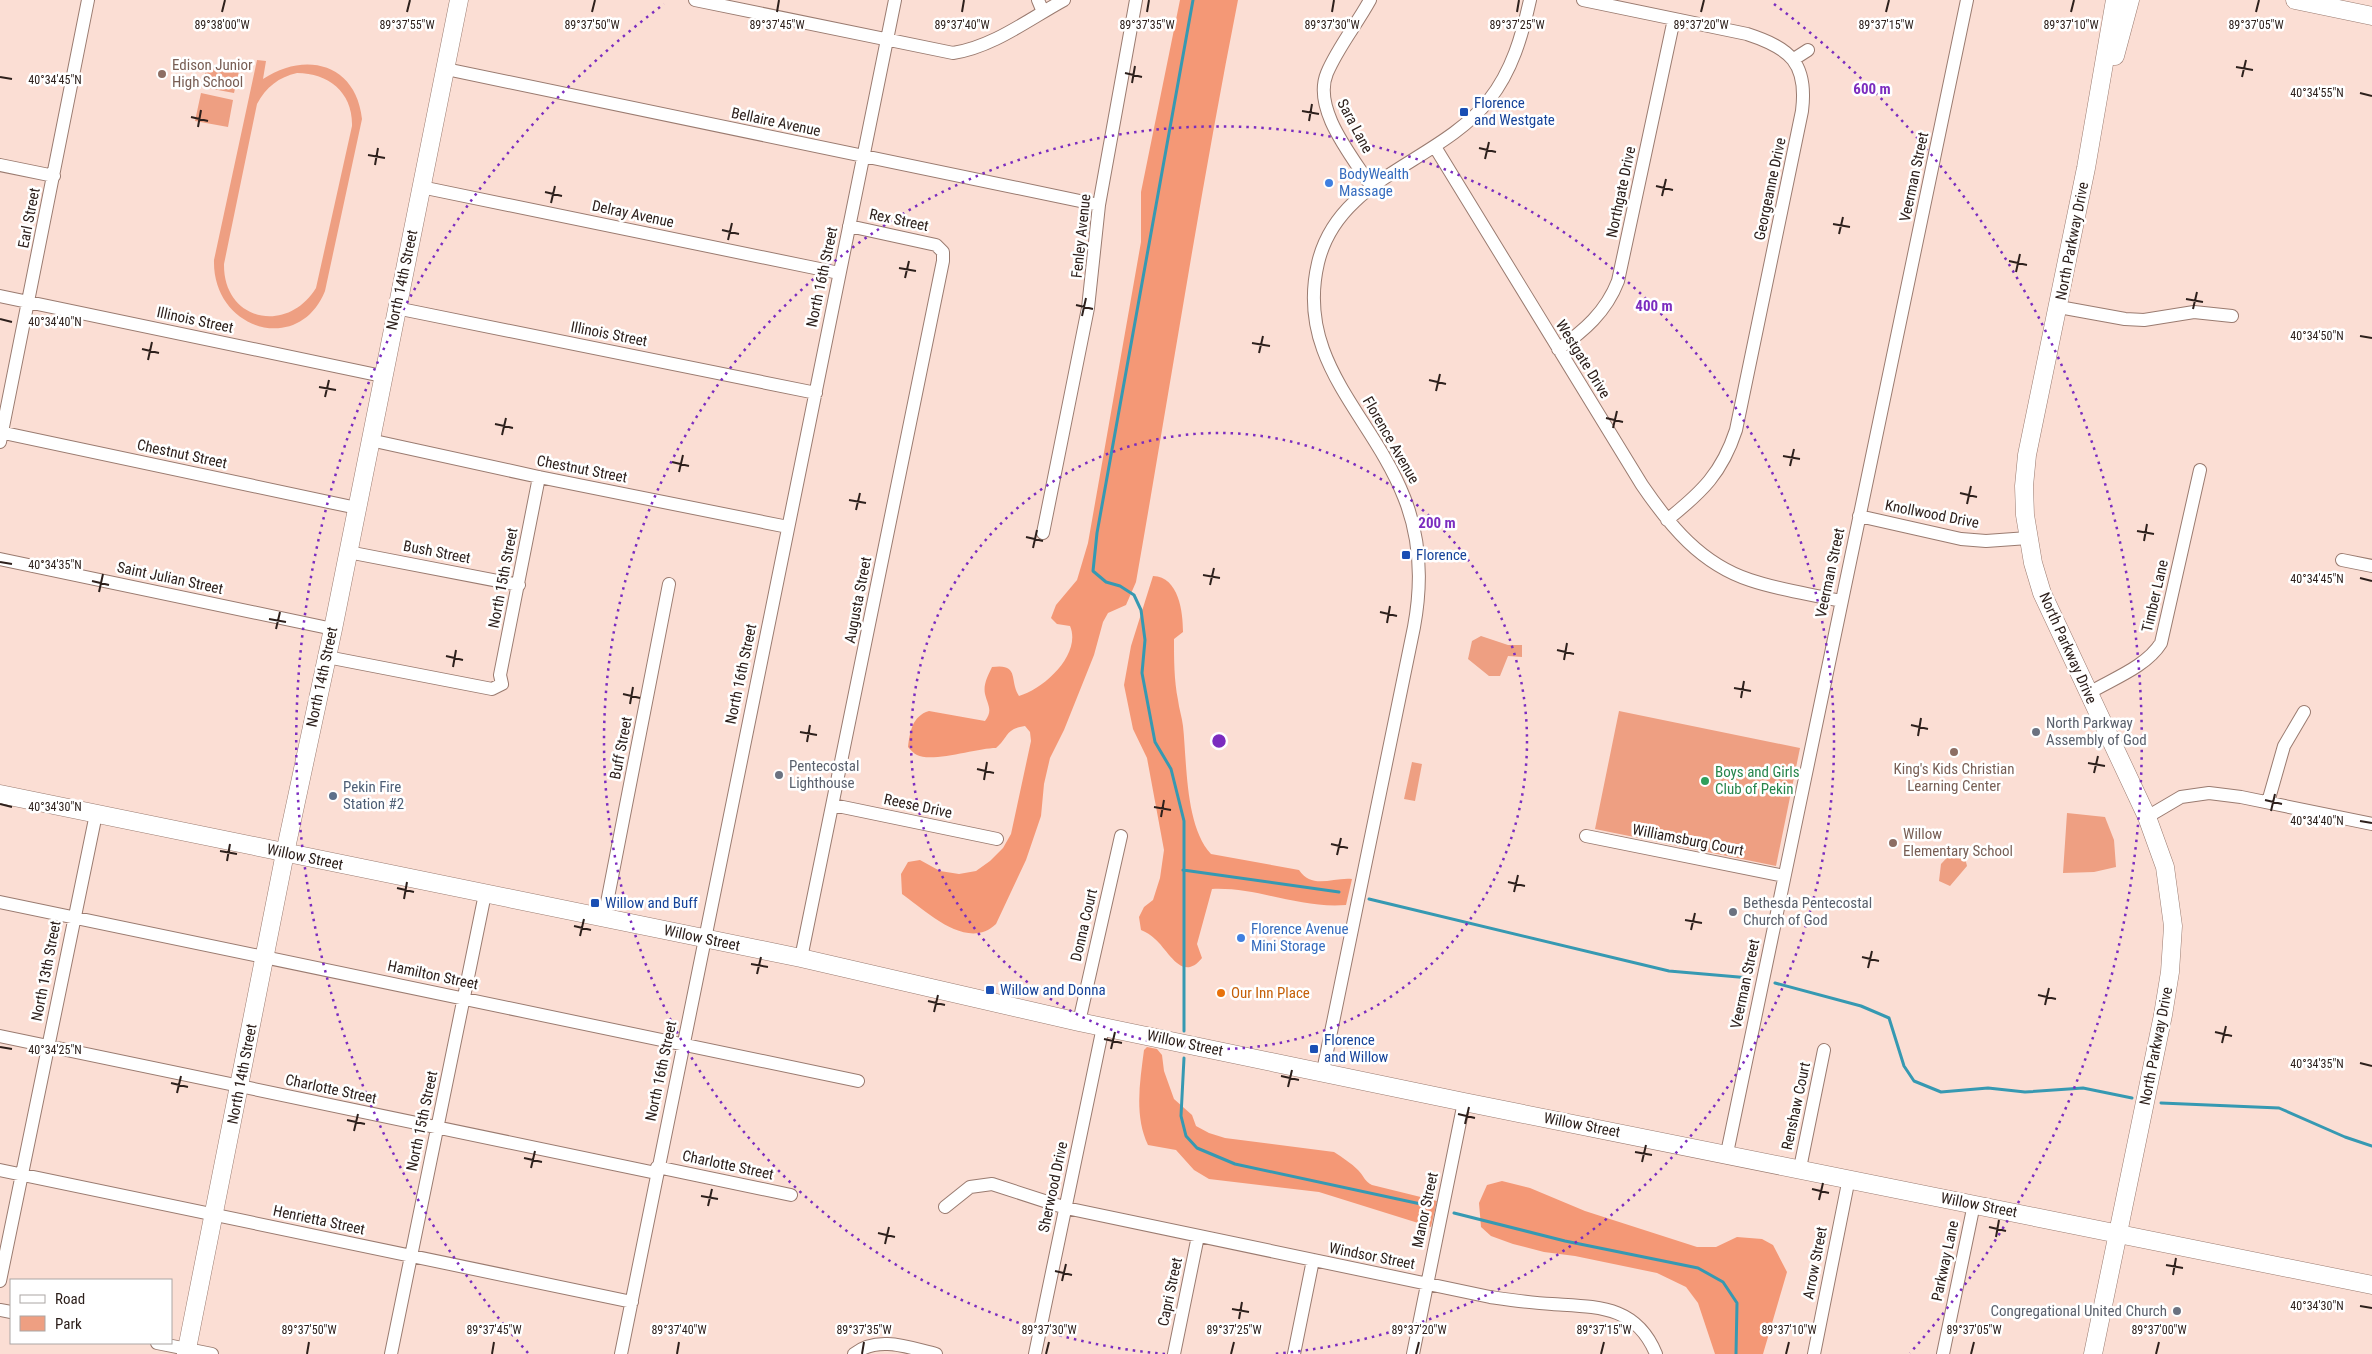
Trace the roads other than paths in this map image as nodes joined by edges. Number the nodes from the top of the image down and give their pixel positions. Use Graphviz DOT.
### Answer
graph roads {
  1 [pos="88,0"];
  2 [pos="459,0"];
  3 [pos="695,0"];
  4 [pos="895,0"];
  5 [pos="1064,0"];
  6 [pos="1136,0"];
  7 [pos="1370,0"];
  8 [pos="1530,0"];
  9 [pos="1583,0"];
  10 [pos="1967,0"];
  11 [pos="2126,0"];
  12 [pos="2295,0"];
  13 [pos="1040,6"];
  14 [pos="2372,16"];
  15 [pos="1674,19"];
  16 [pos="887,40"];
  17 [pos="1808,50"];
  18 [pos="1794,59"];
  19 [pos="446,69"];
  20 [pos="1435,147"];
  21 [pos="863,157"];
  22 [pos="0,165"];
  23 [pos="54,176"];
  24 [pos="1371,186"];
  25 [pos="421,187"];
  26 [pos="1099,205"];
  27 [pos="849,226"];
  28 [pos="940,248"];
  29 [pos="839,274"];
  30 [pos="0,296"];
  31 [pos="29,302"];
  32 [pos="396,308"];
  33 [pos="2058,308"];
  34 [pos="2232,316"];
  35 [pos="1558,349"];
  36 [pos="382,376"];
  37 [pos="816,393"];
  38 [pos="1,435"];
  39 [pos="370,440"];
  40 [pos="2200,470"];
  41 [pos="539,477"];
  42 [pos="357,508"];
  43 [pos="1859,516"];
  44 [pos="1667,520"];
  45 [pos="788,527"];
  46 [pos="1043,533"];
  47 [pos="2028,538"];
  48 [pos="348,552"];
  49 [pos="0,559"];
  50 [pos="2342,560"];
  51 [pos="2372,566"];
  52 [pos="669,584"];
  53 [pos="519,585"];
  54 [pos="1841,601"];
  55 [pos="333,629"];
  56 [pos="327,657"];
  57 [pos="2089,693"];
  58 [pos="2304,712"];
  59 [pos="0,794"];
  60 [pos="2268,802"];
  61 [pos="833,805"];
  62 [pos="96,814"];
  63 [pos="2147,816"];
  64 [pos="2372,824"];
  65 [pos="1121,836"];
  66 [pos="1586,836"];
  67 [pos="997,839"];
  68 [pos="285,853"];
  69 [pos="1784,876"];
  70 [pos="485,894"];
  71 [pos="0,902"];
  72 [pos="74,917"];
  73 [pos="604,918"];
  74 [pos="704,939"];
  75 [pos="266,956"];
  76 [pos="801,958"];
  77 [pos="464,998"];
  78 [pos="1079,1022"];
  79 [pos="1103,1027"];
  80 [pos="0,1036"];
  81 [pos="683,1044"];
  82 [pos="48,1046"];
  83 [pos="1824,1050"];
  84 [pos="1323,1072"];
  85 [pos="858,1081"];
  86 [pos="240,1087"];
  87 [pos="1464,1102"];
  88 [pos="438,1128"];
  89 [pos="1727,1153"];
  90 [pos="1800,1168"];
  91 [pos="0,1170"];
  92 [pos="657,1170"];
  93 [pos="22,1175"];
  94 [pos="1849,1178"];
  95 [pos="791,1195"];
  96 [pos="1974,1204"];
  97 [pos="945,1207"];
  98 [pos="1066,1208"];
  99 [pos="214,1215"];
  100 [pos="2118,1233"];
  101 [pos="1198,1236"];
  102 [pos="411,1256"];
  103 [pos="1313,1260"];
  104 [pos="0,1280"];
  105 [pos="1427,1283"];
  106 [pos="2372,1285"];
  107 [pos="632,1302"];
  108 [pos="160,1344"];
  109 [pos="186,1352"];
  110 [pos="212,1354"];
  111 [pos="391,1354"];
  112 [pos="621,1354"];
  113 [pos="854,1354"];
  114 [pos="936,1354"];
  115 [pos="1035,1354"];
  116 [pos="1174,1354"];
  117 [pos="1294,1354"];
  118 [pos="1412,1354"];
  119 [pos="1656,1354"];
  120 [pos="1814,1354"];
  121 [pos="1943,1354"];
  122 [pos="2093,1354"];
  1 -- 23 [label="street, Earl Street"];
  2 -- 19 [label="main road, North 14th Street"];
  3 -- 16 [label="street"];
  4 -- 16 [label="street, North 16th Street"];
  5 -- 13 [label="street"];
  6 -- 26 [label="street, Fenley Avenue"];
  7 -- 24 [label="street, Sara Lane"];
  8 -- 20 [label="street, Florence Avenue"];
  9 -- 15 [label="street"];
  10 -- 43 [label="street, Veerman Street"];
  11 -- 33 [label="main road, North Parkway Drive"];
  12 -- 14 [label="main road"];
  13 -- 16 [label="street"];
  15 -- 18 [label="street"];
  15 -- 35 [label="street, Northgate Drive"];
  16 -- 21 [label="street, North 16th Street"];
  17 -- 18 [label="street"];
  18 -- 44 [label="street, Georgeanne Drive"];
  19 -- 21 [label="street, Bellaire Avenue"];
  19 -- 25 [label="main road, North 14th Street"];
  20 -- 24 [label="street, Florence Avenue"];
  20 -- 35 [label="street, Westgate Drive"];
  21 -- 26 [label="street, Bellaire Avenue"];
  21 -- 27 [label="street, North 16th Street"];
  22 -- 23 [label="street"];
  23 -- 31 [label="street, Earl Street"];
  24 -- 84 [label="street, Florence Avenue"];
  25 -- 29 [label="street, Delray Avenue"];
  25 -- 32 [label="main road, North 14th Street"];
  26 -- 46 [label="street, Fenley Avenue"];
  27 -- 28 [label="street, Rex Street"];
  27 -- 29 [label="street, North 16th Street"];
  28 -- 61 [label="street, Augusta Street"];
  29 -- 37 [label="street, North 16th Street"];
  30 -- 31 [label="street, Illinois Street"];
  31 -- 36 [label="street, Illinois Street"];
  31 -- 38 [label="street, Earl Street"];
  32 -- 36 [label="main road, North 14th Street"];
  32 -- 37 [label="street, Illinois Street"];
  33 -- 34 [label="street"];
  33 -- 47 [label="main road, North Parkway Drive"];
  35 -- 44 [label="street, Westgate Drive"];
  36 -- 39 [label="main road, North 14th Street"];
  37 -- 45 [label="street, North 16th Street"];
  38 -- 42 [label="street, Chestnut Street"];
  39 -- 41 [label="street, Chestnut Street"];
  39 -- 42 [label="main road, North 14th Street"];
  40 -- 57 [label="street, Timber Lane"];
  41 -- 45 [label="street, Chestnut Street"];
  41 -- 53 [label="street, North 15th Street"];
  42 -- 48 [label="main road, North 14th Street"];
  43 -- 47 [label="street, Knollwood Drive"];
  43 -- 54 [label="street, Veerman Street"];
  44 -- 54 [label="street, Westgate Drive"];
  45 -- 74 [label="street, North 16th Street"];
  47 -- 57 [label="main road, North Parkway Drive"];
  48 -- 53 [label="street, Bush Street"];
  48 -- 55 [label="main road, North 14th Street"];
  49 -- 55 [label="street, Saint Julian Street"];
  50 -- 51 [label="street"];
  52 -- 73 [label="street, Buff Street"];
  53 -- 56 [label="street, North 15th Street"];
  54 -- 69 [label="street, Veerman Street"];
  55 -- 56 [label="main road, North 14th Street"];
  56 -- 68 [label="main road, North 14th Street"];
  57 -- 63 [label="main road, North Parkway Drive"];
  58 -- 60 [label="street"];
  59 -- 62 [label="main road, Willow Street"];
  60 -- 63 [label="street"];
  60 -- 64 [label="street"];
  61 -- 67 [label="street, Reese Drive"];
  61 -- 76 [label="street, Augusta Street"];
  62 -- 68 [label="main road, Willow Street"];
  62 -- 72 [label="street, North 13th Street"];
  63 -- 100 [label="main road, North Parkway Drive"];
  65 -- 78 [label="street, Donna Court"];
  66 -- 69 [label="street, Williamsburg Court"];
  68 -- 70 [label="main road, Willow Street"];
  68 -- 75 [label="main road, North 14th Street"];
  69 -- 89 [label="street, Veerman Street"];
  70 -- 73 [label="main road, Willow Street"];
  70 -- 77 [label="street, North 15th Street"];
  71 -- 72 [label="street, Hamilton Street"];
  72 -- 75 [label="street, Hamilton Street"];
  72 -- 82 [label="street, North 13th Street"];
  73 -- 74 [label="main road, Willow Street"];
  74 -- 76 [label="main road, Willow Street"];
  74 -- 81 [label="street, North 16th Street"];
  75 -- 77 [label="street, Hamilton Street"];
  75 -- 86 [label="main road, North 14th Street"];
  76 -- 78 [label="main road, Willow Street"];
  77 -- 81 [label="street, Hamilton Street"];
  77 -- 88 [label="street, North 15th Street"];
  78 -- 79 [label="main road, Willow Street"];
  79 -- 84 [label="main road, Willow Street"];
  79 -- 98 [label="street, Sherwood Drive"];
  80 -- 82 [label="street, Charlotte Street"];
  81 -- 85 [label="street, Hamilton Street"];
  81 -- 92 [label="street, North 16th Street"];
  82 -- 86 [label="street, Charlotte Street"];
  82 -- 93 [label="street, North 13th Street"];
  83 -- 90 [label="street, Renshaw Court"];
  84 -- 87 [label="main road, Willow Street"];
  86 -- 88 [label="street, Charlotte Street"];
  86 -- 99 [label="main road, North 14th Street"];
  87 -- 89 [label="main road, Willow Street"];
  87 -- 105 [label="street, Manor Street"];
  88 -- 92 [label="street, Charlotte Street"];
  88 -- 102 [label="street, North 15th Street"];
  89 -- 90 [label="main road, Willow Street"];
  90 -- 94 [label="main road, Willow Street"];
  91 -- 93 [label="street, Henrietta Street"];
  92 -- 95 [label="street, Charlotte Street"];
  92 -- 107 [label="street, North 16th Street"];
  93 -- 99 [label="street, Henrietta Street"];
  93 -- 104 [label="street, North 13th Street"];
  94 -- 96 [label="main road, Willow Street"];
  94 -- 120 [label="street, Arrow Street"];
  96 -- 100 [label="main road, Willow Street"];
  96 -- 121 [label="street, Parkway Lane"];
  97 -- 98 [label="street, Windsor Street"];
  98 -- 101 [label="street, Windsor Street"];
  98 -- 115 [label="street, Sherwood Drive"];
  99 -- 102 [label="street, Henrietta Street"];
  99 -- 109 [label="main road, North 14th Street"];
  100 -- 106 [label="main road, Willow Street"];
  100 -- 122 [label="main road, North Parkway Drive"];
  101 -- 103 [label="street, Windsor Street"];
  101 -- 116 [label="street, Capri Street"];
  102 -- 107 [label="street, Henrietta Street"];
  102 -- 111 [label="street, North 15th Street"];
  103 -- 105 [label="street, Windsor Street"];
  103 -- 117 [label="street"];
  105 -- 118 [label="street, Manor Street"];
  105 -- 119 [label="street, Windsor Street"];
  107 -- 112 [label="street, North 16th Street"];
  108 -- 109 [label="street"];
  109 -- 110 [label="street"];
  113 -- 114 [label="street"];
}
